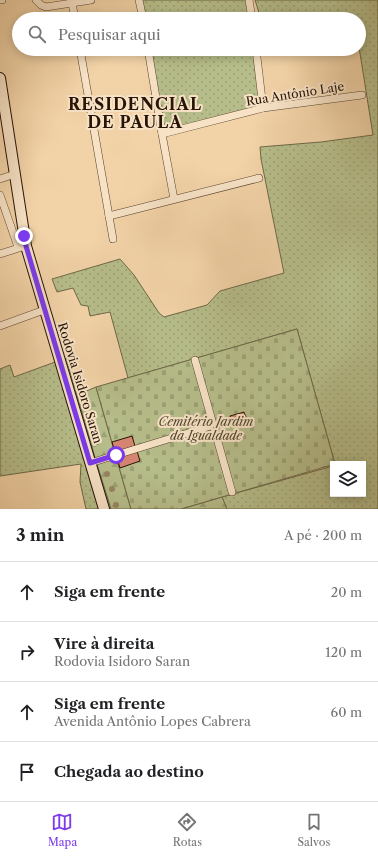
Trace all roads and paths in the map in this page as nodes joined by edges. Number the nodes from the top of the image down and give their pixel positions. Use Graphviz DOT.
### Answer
graph roads {
  1 [pos="91,0"];
  2 [pos="139,0"];
  3 [pos="249,0"];
  4 [pos="37,1"];
  5 [pos="72,3"];
  6 [pos="74,12"];
  7 [pos="142,12"];
  8 [pos="251,12"];
  9 [pos="81,56"];
  10 [pos="149,56"];
  11 [pos="257,56"];
  12 [pos="0,78"];
  13 [pos="362,95"];
  14 [pos="263,108"];
  15 [pos="162,134"];
  16 [pos="15,174"];
  17 [pos="259,178"];
  18 [pos="0,179"];
  19 [pos="0,195"];
  20 [pos="174,199"];
  21 [pos="109,216"];
  22 [pos="113,239"];
  23 [pos="22,247"];
  24 [pos="0,254"];
  25 [pos="44,310"];
  26 [pos="0,326"];
  27 [pos="195,360"];
  28 [pos="214,425"];
  29 [pos="90,463"];
  30 [pos="232,492"];
  31 [pos="104,509"];
  1 -- 5 [label="street"];
  2 -- 7 [label="street"];
  3 -- 8 [label="street"];
  4 -- 5 [label="street"];
  5 -- 6 [label="street"];
  9 -- 21 [label="street"];
  10 -- 15 [label="street"];
  11 -- 14 [label="street"];
  12 -- 16 [label="main road, Rodovia Isidoro Saran"];
  13 -- 14 [label="street, Rua Antônio Laje"];
  14 -- 15 [label="street, Rua Antônio Laje"];
  15 -- 20 [label="street"];
  16 -- 18 [label="street"];
  16 -- 23 [label="main road, Rodovia Isidoro Saran"];
  17 -- 20 [label="street"];
  19 -- 23 [label="street"];
  20 -- 21 [label="street"];
  21 -- 22 [label="street"];
  23 -- 24 [label="street"];
  23 -- 25 [label="main road, Rodovia Isidoro Saran"];
  25 -- 26 [label="street"];
  25 -- 29 [label="main road, Rodovia Isidoro Saran"];
  27 -- 28 [label="street"];
  28 -- 29 [label="street"];
  28 -- 30 [label="street"];
  29 -- 31 [label="main road, Rodovia Isidoro Saran"];
}
